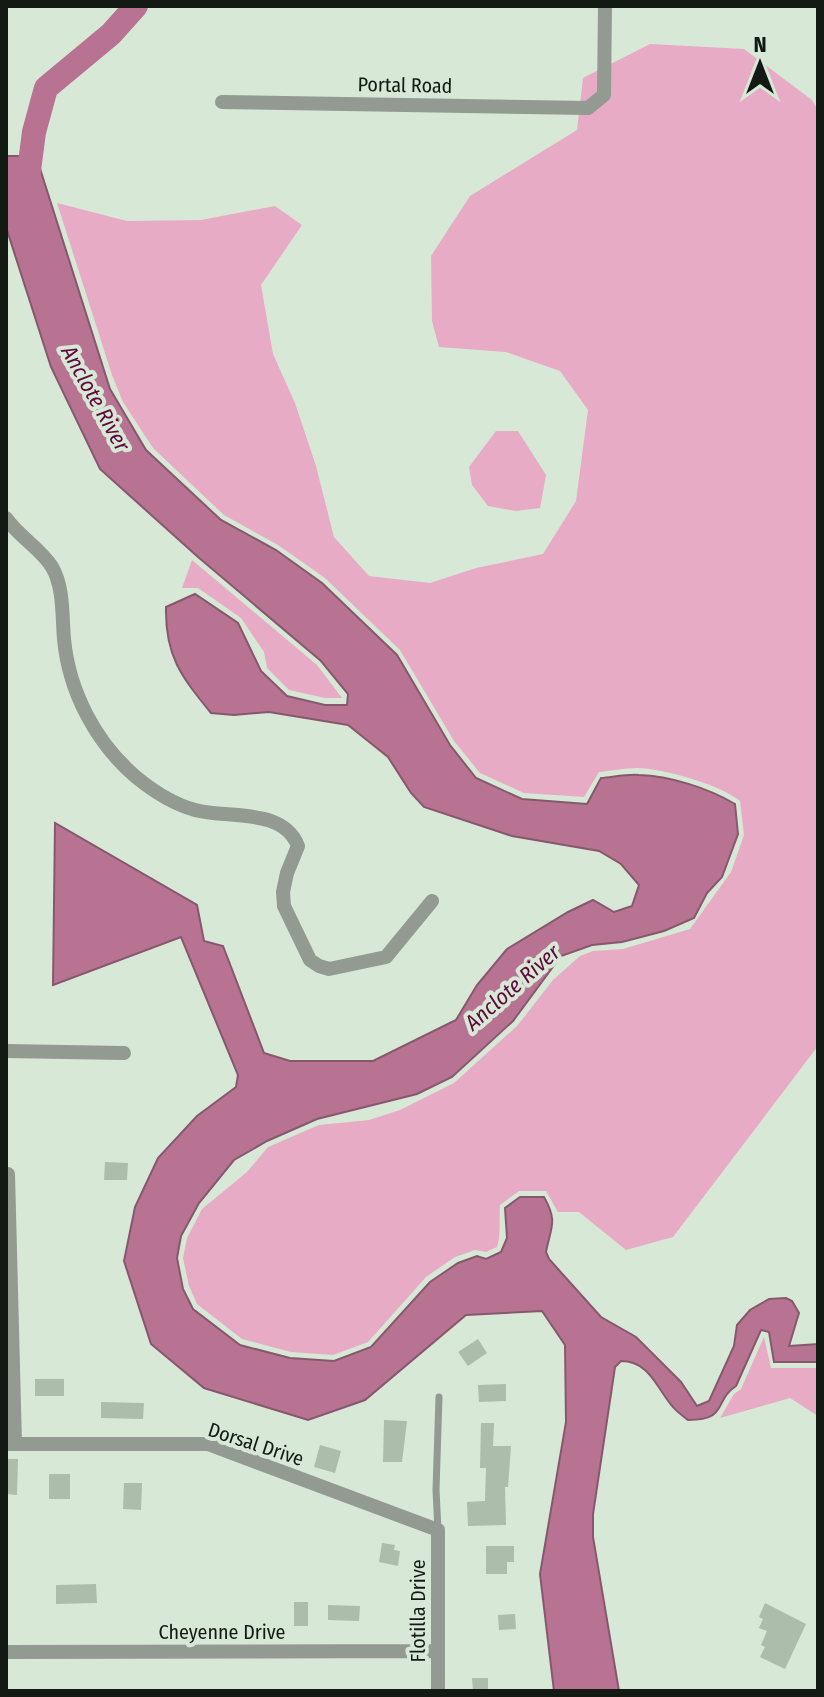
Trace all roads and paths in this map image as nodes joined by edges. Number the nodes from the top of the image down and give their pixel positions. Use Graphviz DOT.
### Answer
graph roads {
  1 [pos="605,6"];
  2 [pos="222,102"];
  3 [pos="8,525"];
  4 [pos="432,901"];
  5 [pos="6,1051"];
  6 [pos="124,1053"];
  7 [pos="8,1174"];
  8 [pos="439,1397"];
  9 [pos="11,1444"];
  10 [pos="438,1530"];
  11 [pos="438,1651"];
  12 [pos="6,1652"];
  13 [pos="438,1691"];
  1 -- 2 [label="street, Portal Road"];
  3 -- 4 [label="street"];
  5 -- 6 [label="street"];
  7 -- 9 [label="street"];
  8 -- 10 [label="lane"];
  9 -- 10 [label="street, Dorsal Drive"];
  10 -- 11 [label="street, Flotilla Drive"];
  11 -- 12 [label="street, Cheyenne Drive"];
  11 -- 13 [label="street, Flotilla Drive"];
}
